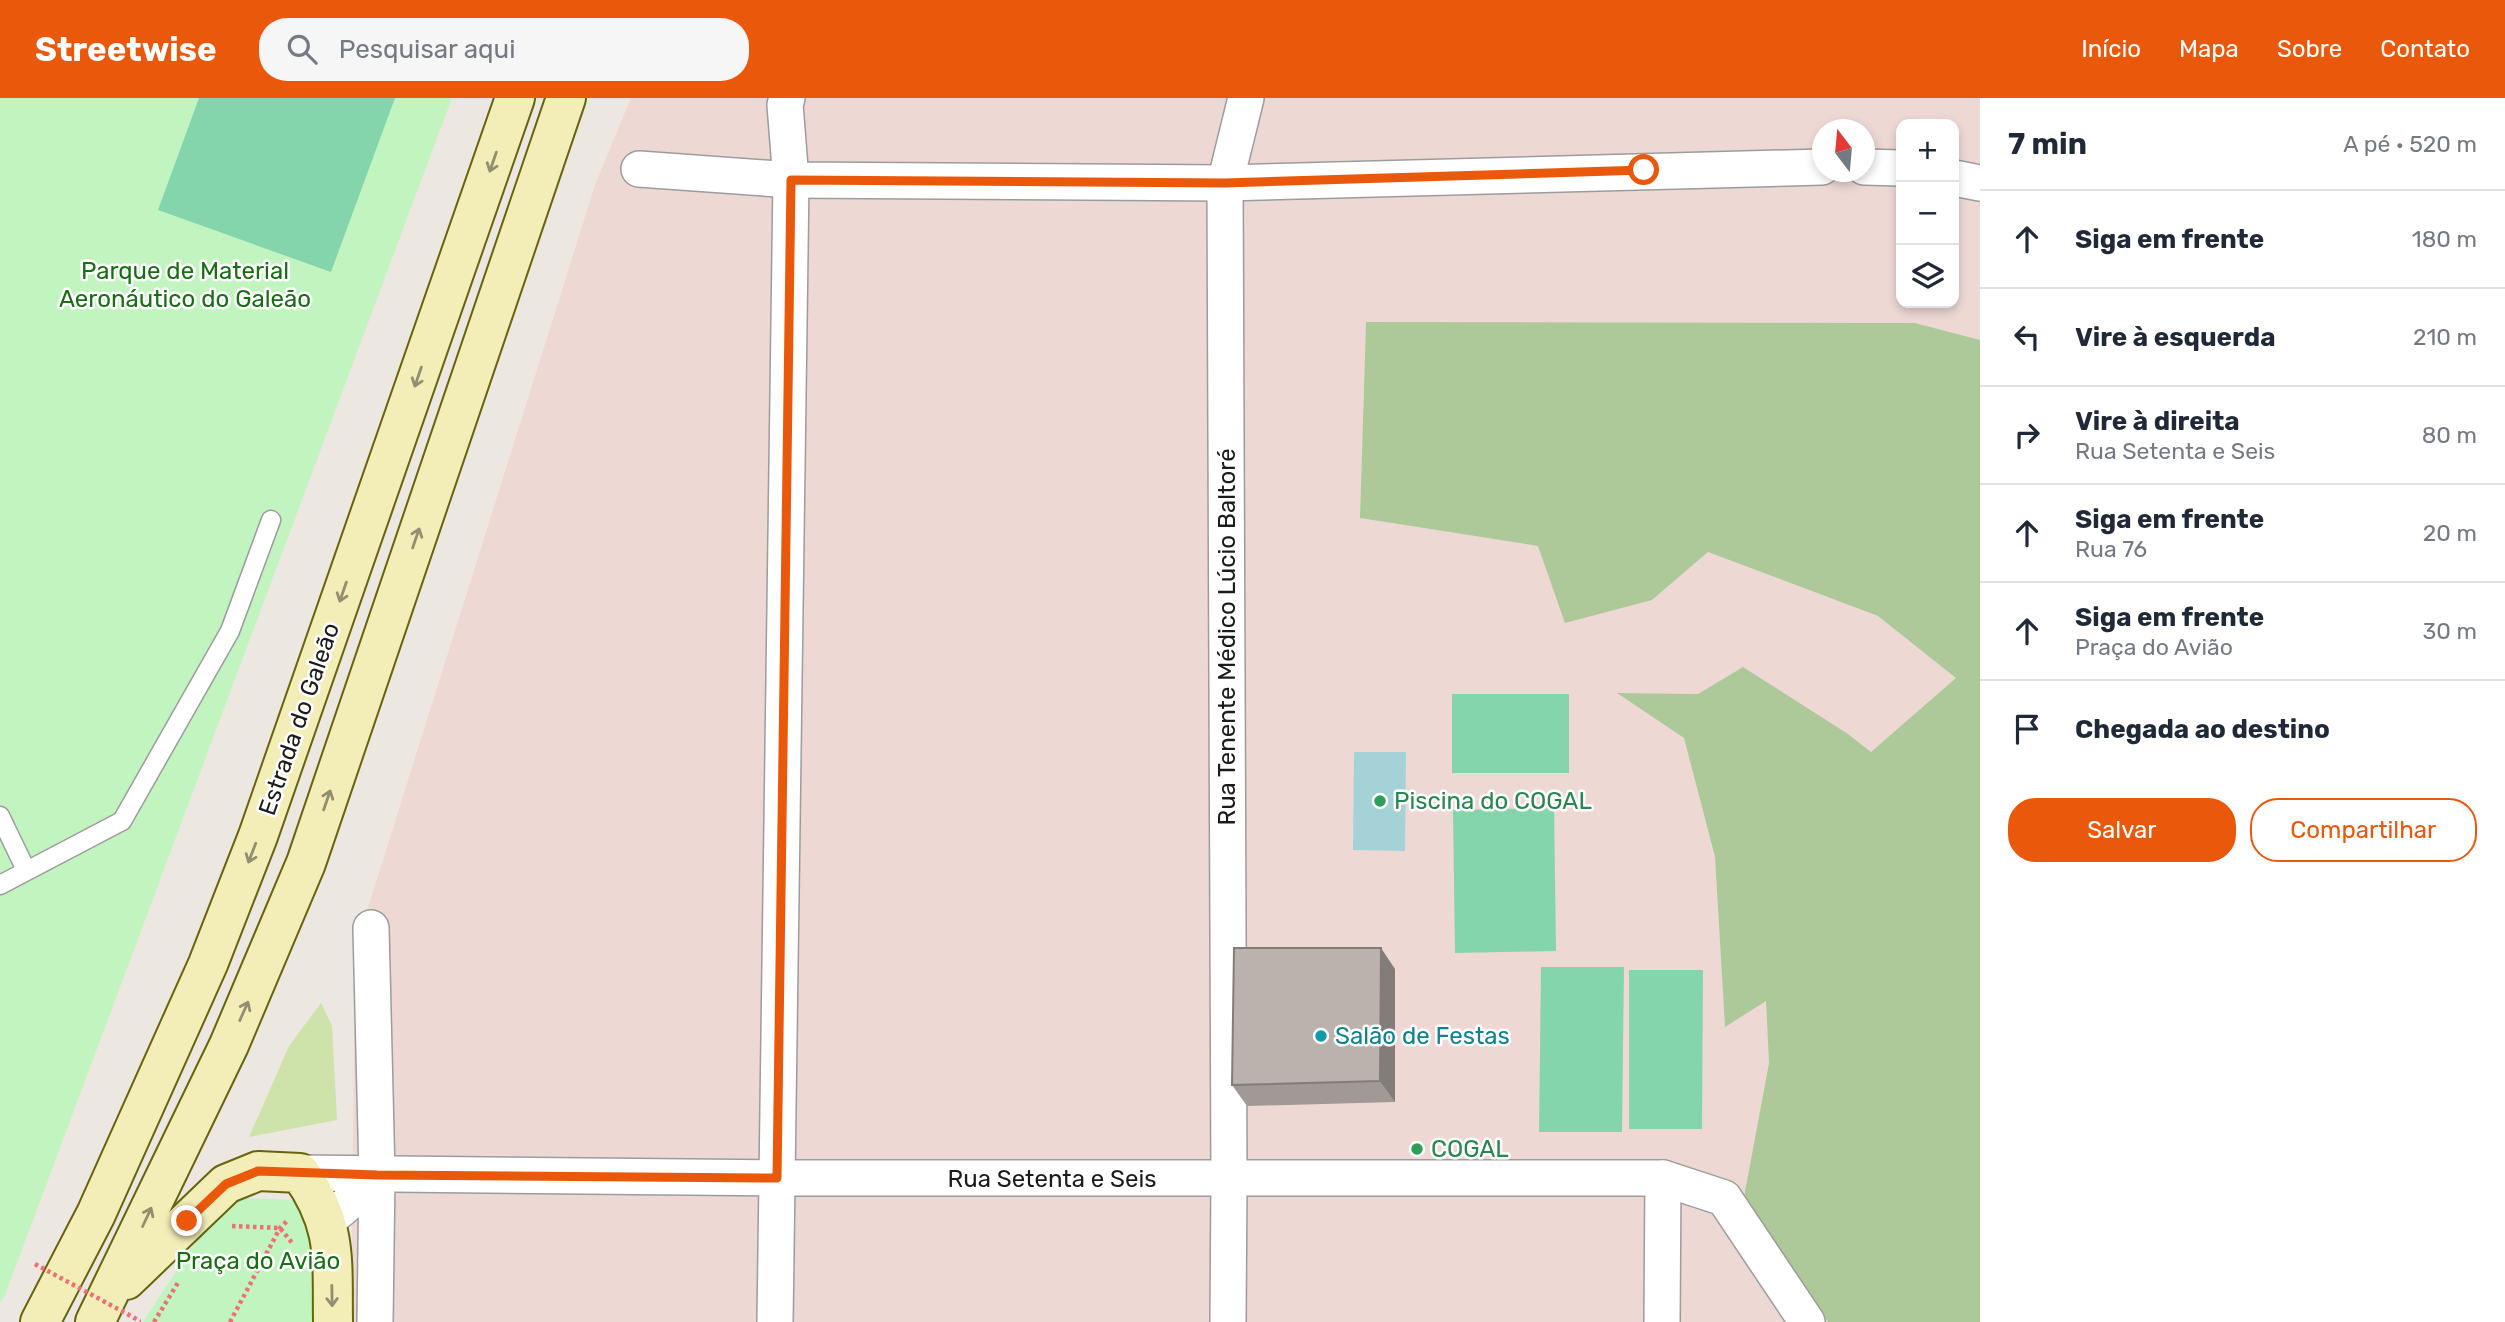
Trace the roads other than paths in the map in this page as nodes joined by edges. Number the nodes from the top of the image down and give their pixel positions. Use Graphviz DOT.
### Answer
graph roads {
  1 [pos="515,98"];
  2 [pos="566,98"];
  3 [pos="787,98"];
  4 [pos="1245,98"];
  5 [pos="1812,167"];
  6 [pos="1875,167"];
  7 [pos="1896,168"];
  8 [pos="639,169"];
  9 [pos="1959,179"];
  10 [pos="791,180"];
  11 [pos="1225,183"];
  12 [pos="1980,183"];
  13 [pos="271,520"];
  14 [pos="0,816"];
  15 [pos="26,870"];
  16 [pos="0,885"];
  17 [pos="371,928"];
  18 [pos="377,1175"];
  19 [pos="777,1178"];
  20 [pos="1663,1178"];
  21 [pos="1229,1179"];
  22 [pos="314,1196"];
  23 [pos="102,1309"];
  24 [pos="40,1322"];
  25 [pos="333,1322"];
  26 [pos="375,1322"];
  27 [pos="775,1322"];
  28 [pos="1228,1322"];
  29 [pos="1662,1322"];
  30 [pos="1807,1322"];
  1 -- 24 [label="main road, Estrada do Galeão, one-way"];
  23 -- 2 [label="main road, one-way"];
  3 -- 10 [label="street"];
  4 -- 11 [label="street, Rua Tenente Médico Lúcio Baltoré"];
  5 -- 11 [label="street"];
  6 -- 7 [label="street"];
  8 -- 10 [label="street"];
  9 -- 12 [label="street"];
  10 -- 11 [label="street"];
  10 -- 19 [label="street"];
  11 -- 21 [label="street, Rua Tenente Médico Lúcio Baltoré"];
  13 -- 15 [label="lane"];
  14 -- 15 [label="lane"];
  15 -- 16 [label="lane"];
  17 -- 18 [label="street"];
  18 -- 19 [label="street, Rua Setenta e Seis"];
  18 -- 22 [label="street, Rua Setenta e Seis"];
  18 -- 22 [label="street"];
  18 -- 26 [label="street"];
  19 -- 21 [label="street, Rua Setenta e Seis"];
  19 -- 27 [label="street"];
  20 -- 21 [label="street, Rua Setenta e Seis"];
  20 -- 29 [label="street"];
  20 -- 30 [label="street, Rua Setenta e Seis"];
  21 -- 28 [label="street, Rua Tenente Médico Lúcio Baltoré"];
  22 -- 23 [label="main road"];
  22 -- 25 [label="main road, one-way"];
}
